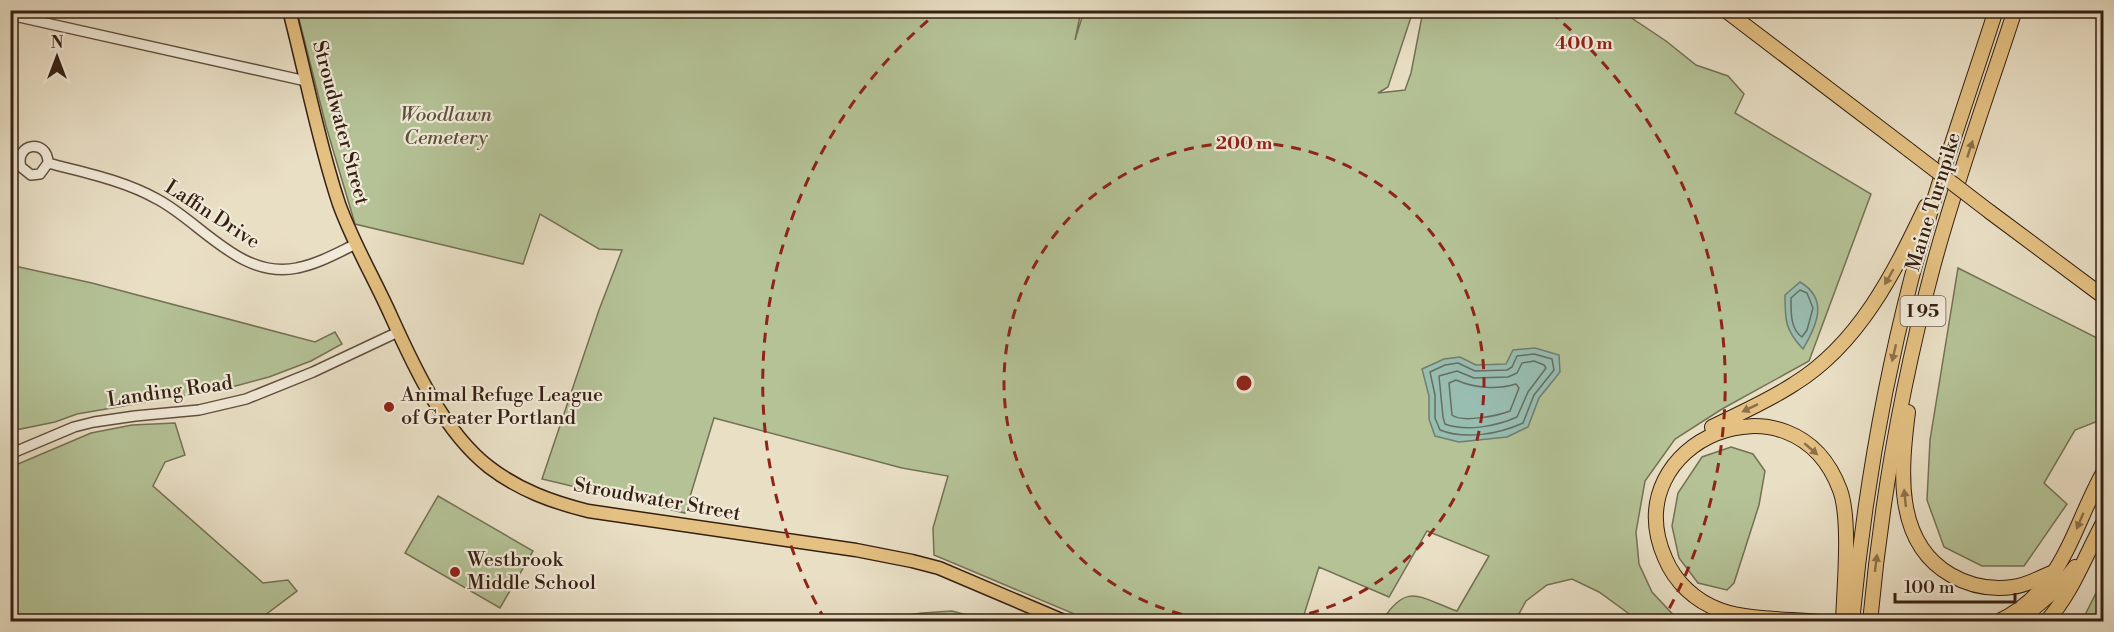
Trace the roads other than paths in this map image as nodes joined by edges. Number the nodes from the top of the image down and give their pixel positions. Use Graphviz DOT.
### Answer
graph roads {
  1 [pos="289,10"];
  2 [pos="1725,10"];
  3 [pos="1738,10"];
  4 [pos="1996,10"];
  5 [pos="2015,10"];
  6 [pos="10,15"];
  7 [pos="1754,32"];
  8 [pos="306,81"];
  9 [pos="48,163"];
  10 [pos="1936,195"];
  11 [pos="356,244"];
  12 [pos="2103,297"];
  13 [pos="1926,299"];
  14 [pos="398,333"];
  15 [pos="10,454"];
  16 [pos="2103,471"];
  17 [pos="2103,521"];
  18 [pos="2092,543"];
  19 [pos="2056,571"];
  20 [pos="1066,621"];
  21 [pos="1746,621"];
  22 [pos="1819,621"];
  23 [pos="1843,621"];
  24 [pos="1852,621"];
  25 [pos="1870,621"];
  26 [pos="1997,621"];
  27 [pos="2013,621"];
  28 [pos="2046,621"];
  1 -- 8 [label="main road, Stroudwater Street"];
  2 -- 7 [label="highway"];
  3 -- 7 [label="highway"];
  4 -- 10 [label="highway, Maine Turnpike / I 95"];
  13 -- 5 [label="highway, Maine Turnpike / I 95, one-way"];
  6 -- 8 [label="street"];
  7 -- 12 [label="highway, bridge"];
  8 -- 11 [label="main road, Stroudwater Street"];
  9 -- 11 [label="street, Laffin Drive"];
  10 -- 21 [label="highway, one-way"];
  10 -- 24 [label="highway, Maine Turnpike / I 95, one-way"];
  11 -- 14 [label="main road, Stroudwater Street"];
  19 -- 13 [label="highway, one-way"];
  25 -- 13 [label="highway, Maine Turnpike / I 95, one-way"];
  14 -- 15 [label="street, Landing Road"];
  14 -- 20 [label="main road, Stroudwater Street"];
  16 -- 19 [label="highway, one-way"];
  17 -- 18 [label="highway"];
  18 -- 27 [label="highway"];
  18 -- 28 [label="highway"];
  19 -- 26 [label="highway"];
  22 -- 23 [label="highway, one-way"];
}
